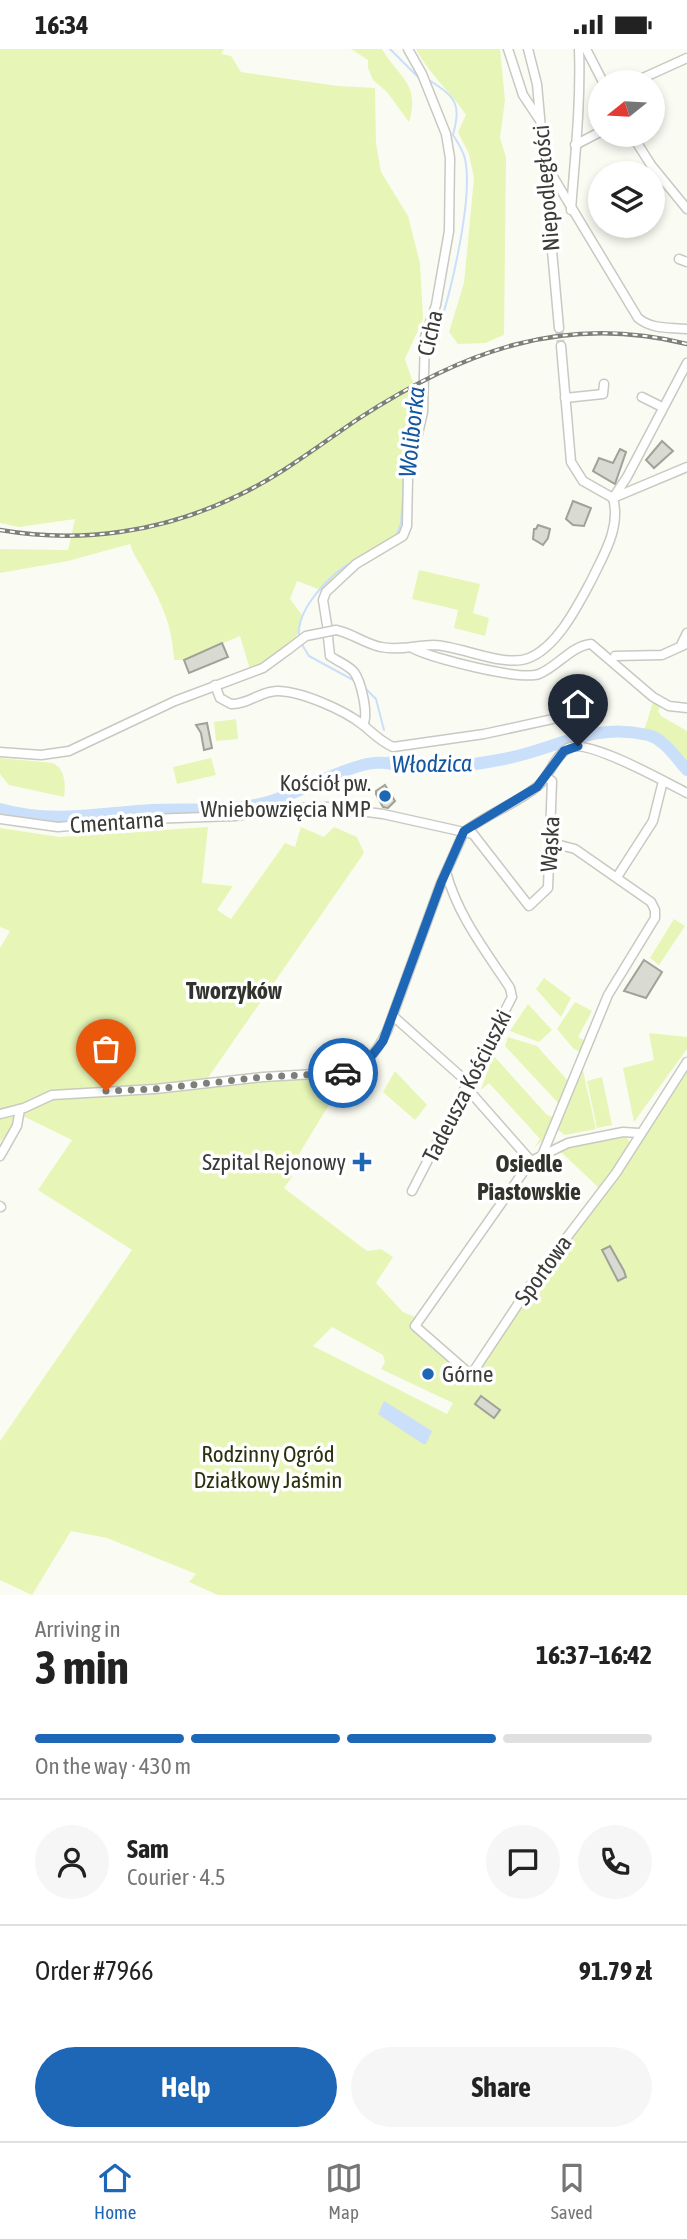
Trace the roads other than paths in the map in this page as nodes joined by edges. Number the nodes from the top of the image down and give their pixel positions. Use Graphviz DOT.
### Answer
graph roads {
  1 [pos="408,49"];
  2 [pos="509,49"];
  3 [pos="528,49"];
  4 [pos="579,49"];
  5 [pos="586,49"];
  6 [pos="687,58"];
  7 [pos="597,70"];
  8 [pos="660,70"];
  9 [pos="540,121"];
  10 [pos="588,138"];
  11 [pos="575,145"];
  12 [pos="640,147"];
  13 [pos="544,171"];
  14 [pos="687,209"];
  15 [pos="571,210"];
  16 [pos="559,328"];
  17 [pos="687,329"];
  18 [pos="561,346"];
  19 [pos="687,363"];
  20 [pos="604,384"];
  21 [pos="642,397"];
  22 [pos="565,398"];
  23 [pos="662,407"];
  24 [pos="687,467"];
  25 [pos="613,498"];
  26 [pos="329,630"];
  27 [pos="687,633"];
  28 [pos="412,648"];
  29 [pos="615,656"];
  30 [pos="215,685"];
  31 [pos="687,708"];
  32 [pos="360,724"];
  33 [pos="578,744"];
  34 [pos="0,752"];
  35 [pos="546,777"];
  36 [pos="663,781"];
  37 [pos="687,793"];
  38 [pos="0,819"];
  39 [pos="464,831"];
  40 [pos="552,843"];
  41 [pos="446,871"];
  42 [pos="617,877"];
  43 [pos="393,1016"];
  44 [pos="687,1062"];
  45 [pos="467,1088"];
  46 [pos="20,1109"];
  47 [pos="0,1114"];
  48 [pos="639,1133"];
  49 [pos="543,1153"];
  50 [pos="0,1156"];
  51 [pos="531,1161"];
  52 [pos="412,1191"];
  1 -- 26 [label="street, Cicha"];
  2 -- 9 [label="street"];
  3 -- 9 [label="street, Niepodległości"];
  4 -- 11 [label="street"];
  5 -- 7 [label="street"];
  6 -- 8 [label="street"];
  9 -- 13 [label="street, Niepodległości"];
  10 -- 11 [label="street"];
  11 -- 15 [label="street"];
  12 -- 14 [label="street"];
  13 -- 15 [label="street"];
  13 -- 16 [label="street, Niepodległości"];
  15 -- 17 [label="street"];
  18 -- 22 [label="street"];
  19 -- 23 [label="street"];
  20 -- 22 [label="street"];
  21 -- 23 [label="street"];
  22 -- 25 [label="street"];
  23 -- 25 [label="street"];
  24 -- 25 [label="street"];
  25 -- 28 [label="street"];
  26 -- 28 [label="street"];
  26 -- 30 [label="street, bridge"];
  26 -- 32 [label="street, Cicha"];
  27 -- 29 [label="street"];
  28 -- 31 [label="street"];
  30 -- 32 [label="street"];
  30 -- 34 [label="street"];
  32 -- 33 [label="street"];
  33 -- 35 [label="street"];
  33 -- 36 [label="street"];
  35 -- 39 [label="street"];
  35 -- 40 [label="street, Wąska"];
  36 -- 37 [label="street"];
  36 -- 42 [label="street"];
  38 -- 39 [label="street, Cmentarna"];
  39 -- 40 [label="street, Wąska"];
  39 -- 41 [label="street"];
  40 -- 42 [label="street"];
  41 -- 43 [label="street"];
  41 -- 45 [label="street, Tadeusza Kościuszki"];
  42 -- 49 [label="street"];
  43 -- 45 [label="street"];
  43 -- 46 [label="street"];
  44 -- 48 [label="street, Sportowa"];
  45 -- 51 [label="street"];
  45 -- 52 [label="street, Tadeusza Kościuszki"];
  46 -- 47 [label="street"];
  46 -- 50 [label="street"];
  48 -- 49 [label="street"];
  48 -- 51 [label="street, Sportowa"];
  49 -- 51 [label="street"];
}
